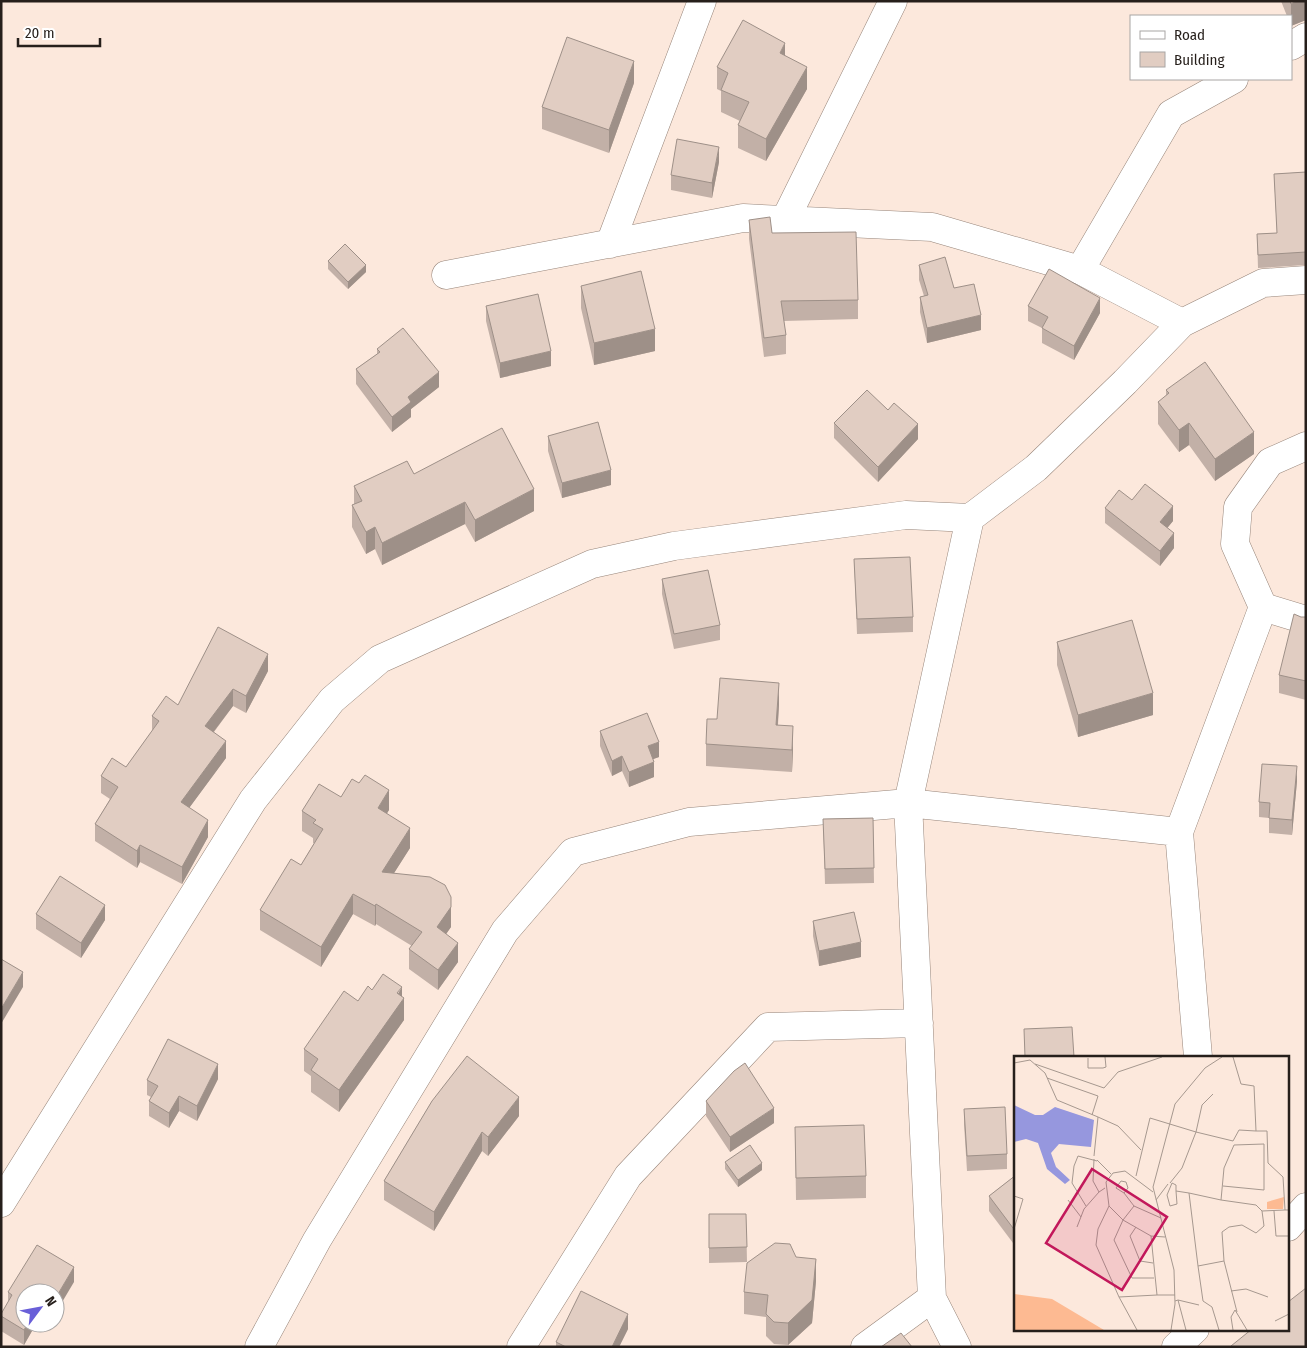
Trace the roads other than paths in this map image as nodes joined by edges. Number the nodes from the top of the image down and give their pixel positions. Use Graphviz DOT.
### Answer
graph roads {
  1 [pos="702,1"];
  2 [pos="893,1"];
  3 [pos="1306,38"];
  4 [pos="1292,45"];
  5 [pos="1232,80"];
  6 [pos="785,220"];
  7 [pos="610,244"];
  8 [pos="1080,270"];
  9 [pos="446,275"];
  10 [pos="1306,280"];
  11 [pos="1182,323"];
  12 [pos="1306,446"];
  13 [pos="970,518"];
  14 [pos="1263,607"];
  15 [pos="1306,620"];
  16 [pos="908,803"];
  17 [pos="1180,832"];
  18 [pos="919,1023"];
  19 [pos="1198,1056"];
  20 [pos="1,1202"];
  21 [pos="1306,1207"];
  22 [pos="1290,1225"];
  23 [pos="932,1298"];
  24 [pos="1194,1330"];
  25 [pos="259,1347"];
  26 [pos="521,1347"];
  27 [pos="865,1347"];
  28 [pos="957,1347"];
  29 [pos="1176,1347"];
  1 -- 7 [label="street"];
  2 -- 6 [label="street"];
  3 -- 4 [label="street"];
  5 -- 8 [label="street"];
  6 -- 7 [label="street"];
  6 -- 8 [label="street"];
  7 -- 9 [label="street"];
  8 -- 11 [label="street"];
  10 -- 11 [label="street"];
  11 -- 13 [label="street"];
  12 -- 14 [label="street"];
  13 -- 16 [label="street"];
  13 -- 20 [label="street"];
  14 -- 15 [label="street"];
  14 -- 17 [label="street"];
  16 -- 17 [label="street"];
  16 -- 18 [label="street"];
  16 -- 25 [label="street"];
  17 -- 19 [label="street"];
  18 -- 23 [label="street"];
  18 -- 26 [label="street"];
  21 -- 22 [label="street"];
  23 -- 27 [label="street"];
  23 -- 28 [label="street"];
  24 -- 29 [label="street"];
}
